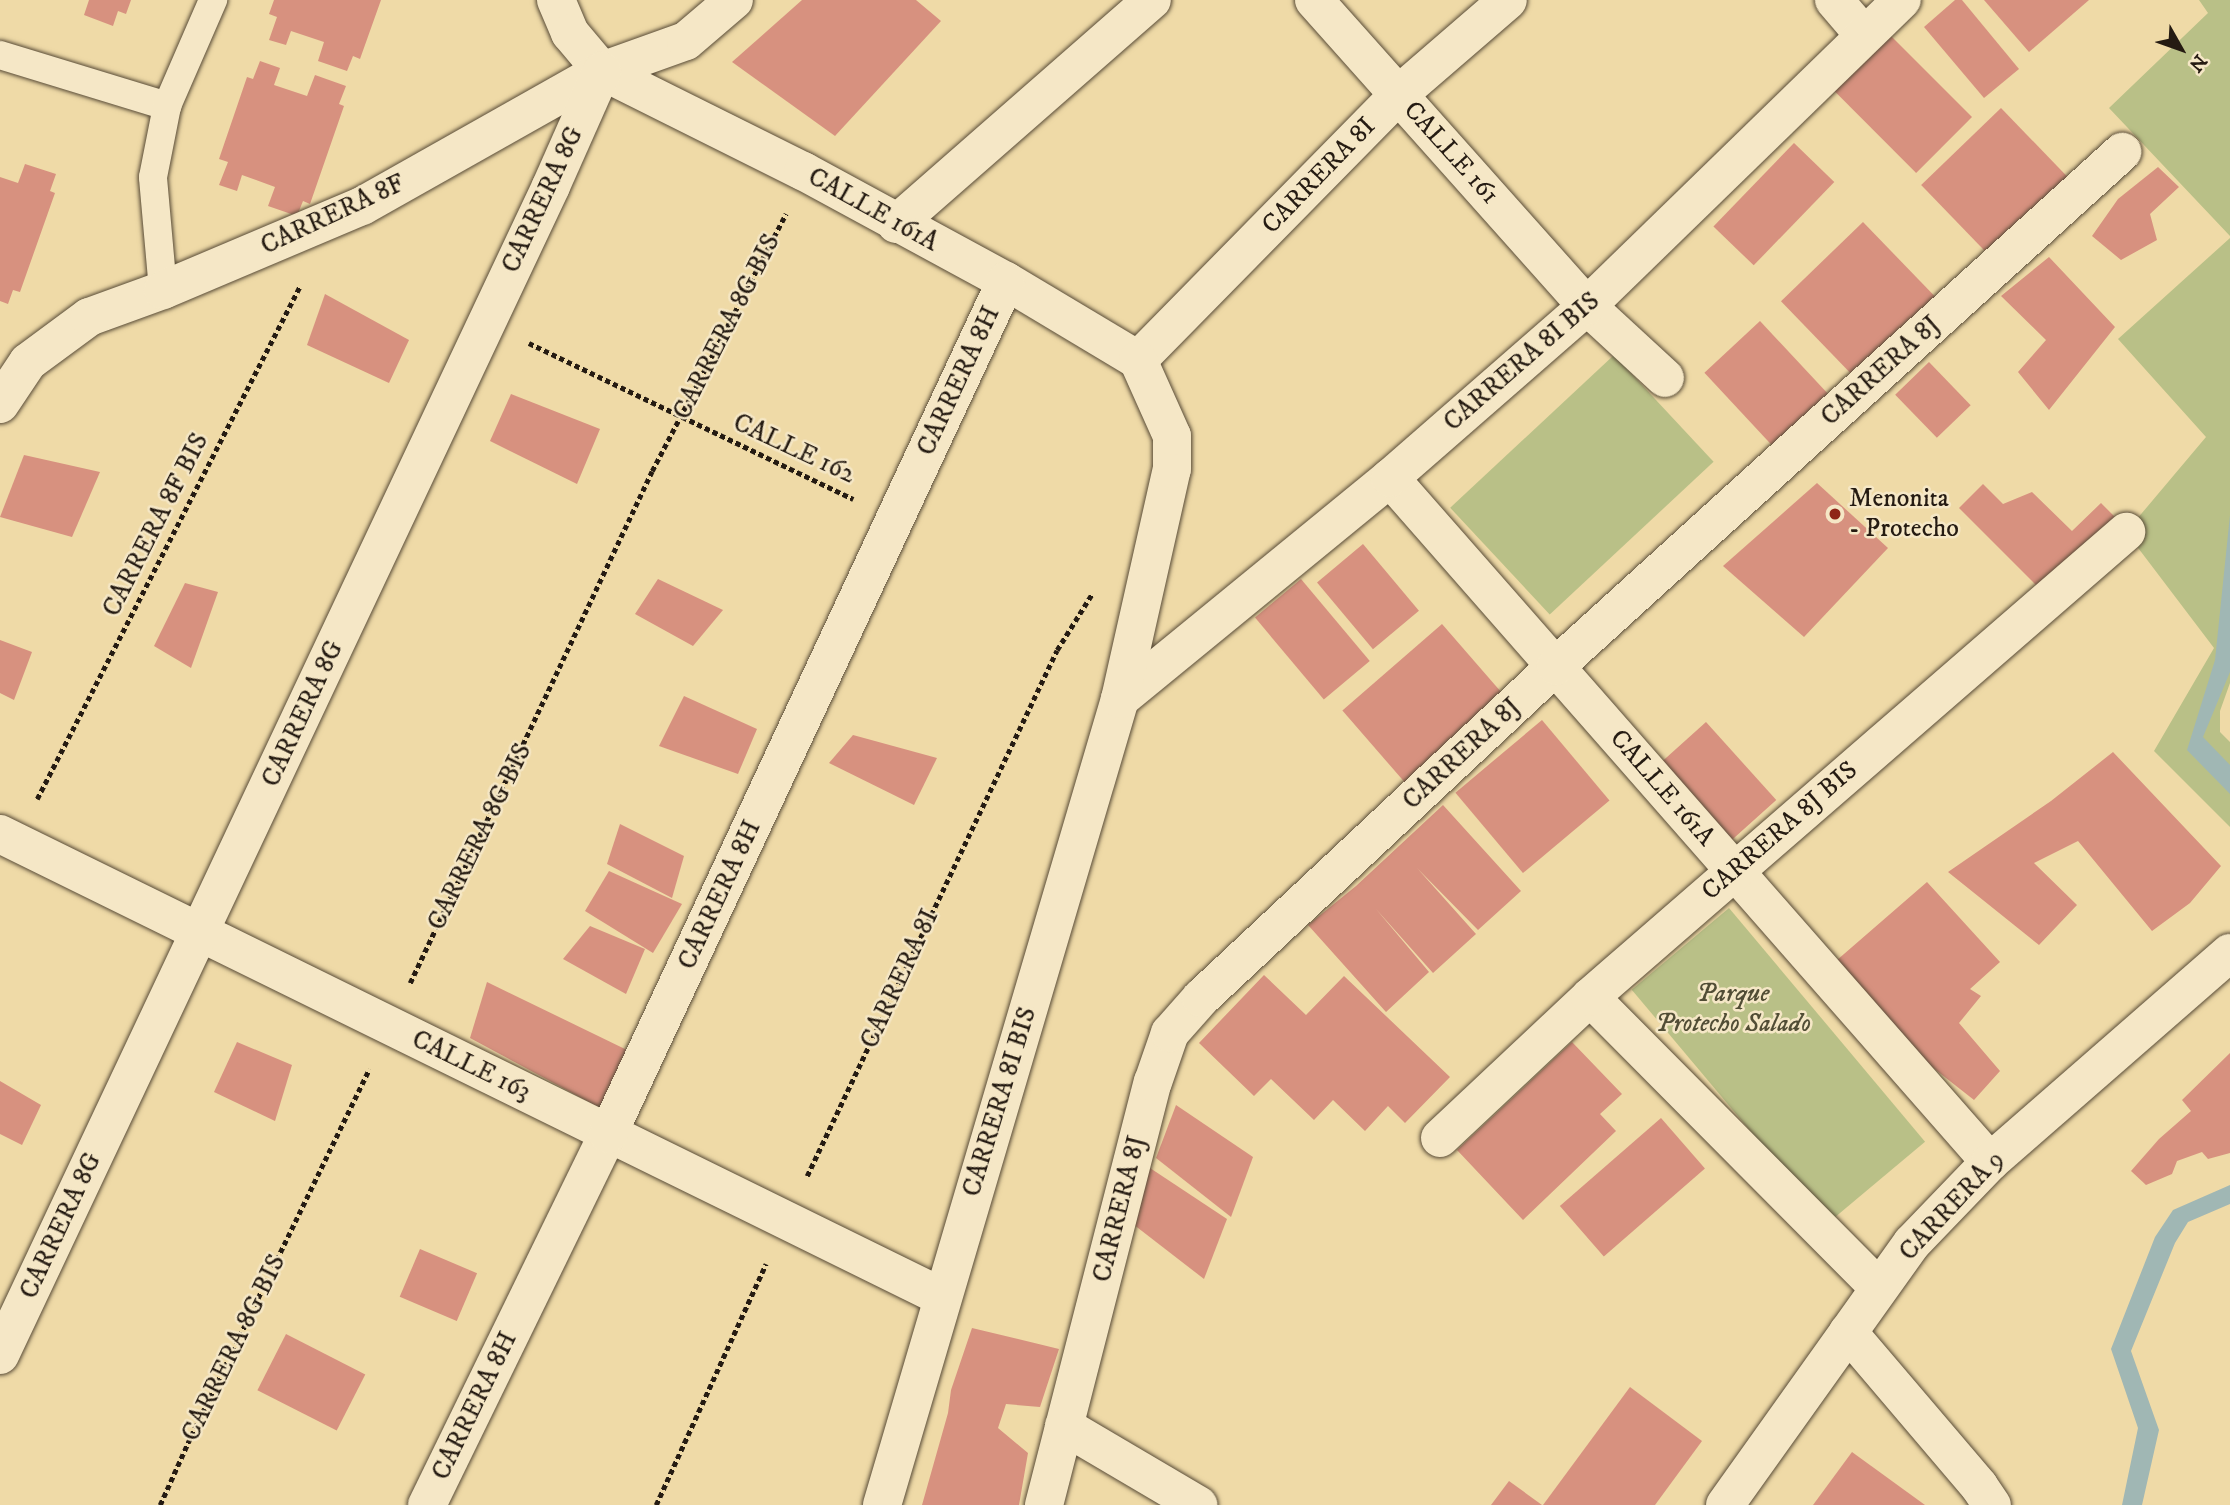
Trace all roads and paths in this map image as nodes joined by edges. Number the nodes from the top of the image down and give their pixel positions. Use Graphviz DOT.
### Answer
graph roads {
  1 [pos="213,0"];
  2 [pos="556,0"];
  3 [pos="734,0"];
  4 [pos="1152,0"];
  5 [pos="1314,0"];
  6 [pos="1508,0"];
  7 [pos="1834,0"];
  8 [pos="1902,0"];
  9 [pos="1864,35"];
  10 [pos="0,55"];
  11 [pos="602,71"];
  12 [pos="1398,94"];
  13 [pos="167,106"];
  14 [pos="2122,152"];
  15 [pos="803,171"];
  16 [pos="896,224"];
  17 [pos="304,277"];
  18 [pos="1006,281"];
  19 [pos="163,290"];
  20 [pos="1587,306"];
  21 [pos="486,323"];
  22 [pos="1138,360"];
  23 [pos="1665,378"];
  24 [pos="0,404"];
  25 [pos="681,416"];
  26 [pos="1390,478"];
  27 [pos="895,519"];
  28 [pos="2126,532"];
  29 [pos="1093,593"];
  30 [pos="1556,666"];
  31 [pos="1119,699"];
  32 [pos="7,838"];
  33 [pos="1734,870"];
  34 [pos="201,933"];
  35 [pos="2230,953"];
  36 [pos="1590,998"];
  37 [pos="390,1026"];
  38 [pos="608,1134"];
  39 [pos="1440,1138"];
  40 [pos="1990,1162"];
  41 [pos="785,1221"];
  42 [pos="1879,1288"];
  43 [pos="942,1297"];
  44 [pos="1848,1332"];
  45 [pos="0,1355"];
  46 [pos="1065,1426"];
  47 [pos="160,1505"];
  48 [pos="427,1505"];
  49 [pos="656,1505"];
  50 [pos="883,1505"];
  51 [pos="1044,1505"];
  52 [pos="1198,1505"];
  53 [pos="1725,1505"];
  54 [pos="1992,1505"];
  1 -- 13 [label="lane"];
  2 -- 11 [label="street"];
  3 -- 11 [label="street"];
  4 -- 16 [label="street"];
  5 -- 12 [label="street, CALLE 161"];
  6 -- 12 [label="street, CARRERA 8I"];
  7 -- 9 [label="street"];
  8 -- 9 [label="street, CARRERA 8I BIS"];
  9 -- 20 [label="street, CARRERA 8I BIS"];
  10 -- 13 [label="lane"];
  11 -- 15 [label="street, CALLE 161A"];
  11 -- 19 [label="street, CARRERA 8F"];
  11 -- 21 [label="street, CARRERA 8G"];
  12 -- 20 [label="street, CALLE 161"];
  12 -- 22 [label="street, CARRERA 8I"];
  13 -- 19 [label="lane"];
  14 -- 30 [label="street, CARRERA 8J"];
  15 -- 16 [label="street, CALLE 161A"];
  15 -- 25 [label="path, CARRERA 8G BIS"];
  16 -- 18 [label="street, CALLE 161A"];
  17 -- 32 [label="path, CARRERA 8F BIS"];
  18 -- 22 [label="street, CALLE 161A"];
  18 -- 27 [label="street, CARRERA 8H"];
  19 -- 24 [label="street, CARRERA 8F"];
  20 -- 23 [label="street, CALLE 161"];
  20 -- 26 [label="street, CARRERA 8I BIS"];
  21 -- 25 [label="path, CALLE 162"];
  21 -- 34 [label="street, CARRERA 8G"];
  22 -- 31 [label="street, CARRERA 8I BIS"];
  25 -- 27 [label="path, CALLE 162"];
  25 -- 37 [label="path, CARRERA 8G BIS"];
  26 -- 30 [label="street, CALLE 161A"];
  26 -- 31 [label="street, CARRERA 8I BIS"];
  27 -- 38 [label="street, CARRERA 8H"];
  28 -- 33 [label="street, CARRERA 8J BIS"];
  29 -- 41 [label="path, CARRERA 8I"];
  30 -- 33 [label="street, CALLE 161A"];
  30 -- 46 [label="street, CARRERA 8J"];
  31 -- 43 [label="street, CARRERA 8I BIS"];
  32 -- 34 [label="street, CALLE 163"];
  33 -- 36 [label="street, CARRERA 8J BIS"];
  33 -- 40 [label="street, CALLE 161A"];
  34 -- 37 [label="street, CALLE 163"];
  34 -- 45 [label="street, CARRERA 8G"];
  35 -- 40 [label="street, CARRERA 9"];
  36 -- 39 [label="street, CARRERA 8J BIS"];
  36 -- 42 [label="street"];
  37 -- 38 [label="street, CALLE 163"];
  37 -- 47 [label="path, CARRERA 8G BIS"];
  38 -- 41 [label="street, CALLE 163"];
  38 -- 48 [label="street, CARRERA 8H"];
  40 -- 42 [label="street, CARRERA 9"];
  41 -- 43 [label="street, CALLE 163"];
  41 -- 49 [label="path, CARRERA 8I"];
  42 -- 44 [label="street, CARRERA 9"];
  43 -- 50 [label="street, CARRERA 8I BIS"];
  44 -- 53 [label="street, CARRERA 9"];
  44 -- 54 [label="street"];
  46 -- 51 [label="street, CARRERA 8J"];
  46 -- 52 [label="street"];
}
